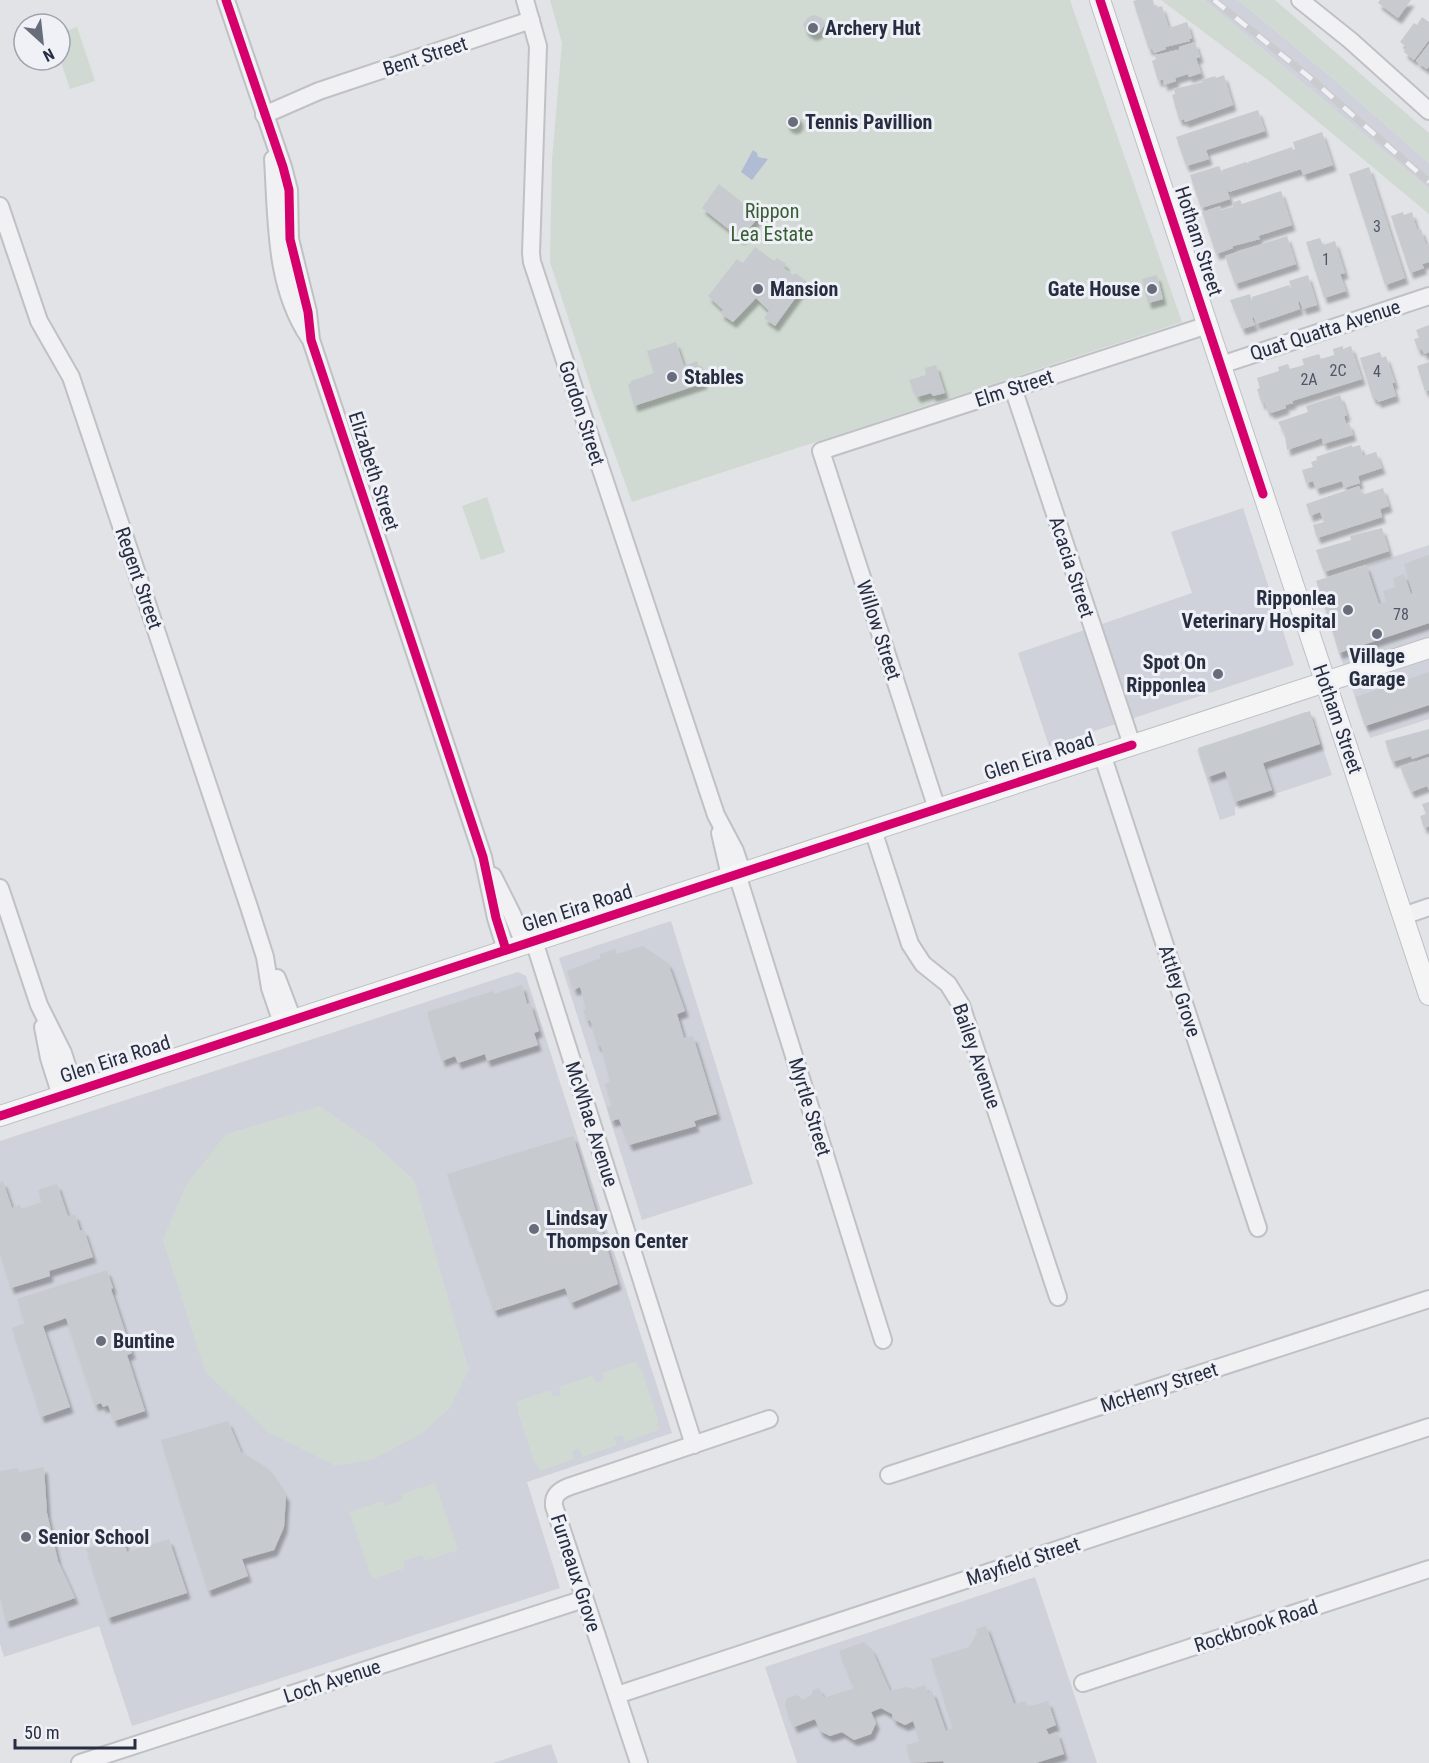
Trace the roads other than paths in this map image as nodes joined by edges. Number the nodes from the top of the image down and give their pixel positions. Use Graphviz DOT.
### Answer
graph roads {
  1 [pos="226,0"];
  2 [pos="525,0"];
  3 [pos="1100,0"];
  4 [pos="1300,0"];
  5 [pos="531,20"];
  6 [pos="262,110"];
  7 [pos="1429,111"];
  8 [pos="0,206"];
  9 [pos="1429,296"];
  10 [pos="1208,324"];
  11 [pos="1221,365"];
  12 [pos="1013,388"];
  13 [pos="821,451"];
  14 [pos="1429,648"];
  15 [pos="1325,683"];
  16 [pos="1132,745"];
  17 [pos="1102,754"];
  18 [pos="936,809"];
  19 [pos="873,830"];
  20 [pos="736,874"];
  21 [pos="0,888"];
  22 [pos="1429,908"];
  23 [pos="1403,916"];
  24 [pos="521,945"];
  25 [pos="1429,994"];
  26 [pos="287,1021"];
  27 [pos="68,1094"];
  28 [pos="0,1116"];
  29 [pos="1258,1228"];
  30 [pos="1058,1297"];
  31 [pos="1429,1299"];
  32 [pos="883,1340"];
  33 [pos="769,1419"];
  34 [pos="1429,1427"];
  35 [pos="694,1445"];
  36 [pos="889,1475"];
  37 [pos="1429,1569"];
  38 [pos="584,1599"];
  39 [pos="1083,1683"];
  40 [pos="617,1695"];
  41 [pos="80,1763"];
  42 [pos="639,1763"];
  1 -- 6 [label="street, Elizabeth Street"];
  2 -- 5 [label="street, Gordon Street"];
  3 -- 10 [label="main road, Hotham Street"];
  4 -- 7 [label="street"];
  5 -- 6 [label="street, Bent Street"];
  5 -- 20 [label="street, Gordon Street"];
  6 -- 24 [label="street, Elizabeth Street"];
  8 -- 26 [label="street, Regent Street"];
  9 -- 11 [label="street, Quat Quatta Avenue"];
  10 -- 11 [label="main road, Hotham Street"];
  10 -- 12 [label="street, Elm Street"];
  11 -- 15 [label="main road, Hotham Street"];
  12 -- 13 [label="street, Elm Street"];
  12 -- 16 [label="street, Acacia Street"];
  13 -- 18 [label="street, Willow Street"];
  14 -- 15 [label="main road, Glen Eira Road"];
  15 -- 16 [label="main road, Glen Eira Road"];
  15 -- 23 [label="main road, Hotham Street"];
  16 -- 17 [label="main road, Glen Eira Road"];
  17 -- 18 [label="main road, Glen Eira Road"];
  17 -- 29 [label="street, Attley Grove"];
  18 -- 19 [label="main road, Glen Eira Road"];
  19 -- 20 [label="main road, Glen Eira Road"];
  19 -- 30 [label="street, Bailey Avenue"];
  20 -- 24 [label="main road, Glen Eira Road"];
  20 -- 32 [label="street, Myrtle Street"];
  21 -- 27 [label="street"];
  22 -- 23 [label="street"];
  23 -- 25 [label="main road, Hotham Street"];
  24 -- 26 [label="main road, Glen Eira Road"];
  24 -- 35 [label="street, McWhae Avenue"];
  26 -- 27 [label="main road, Glen Eira Road"];
  27 -- 28 [label="main road, Glen Eira Road"];
  31 -- 36 [label="street, McHenry Street"];
  33 -- 35 [label="street, Furneaux Grove"];
  34 -- 40 [label="street, Mayfield Street"];
  35 -- 38 [label="street, Furneaux Grove"];
  37 -- 39 [label="street, Rockbrook Road"];
  38 -- 40 [label="street, Furneaux Grove"];
  38 -- 41 [label="street, Loch Avenue"];
  40 -- 42 [label="street, Furneaux Grove"];
}
